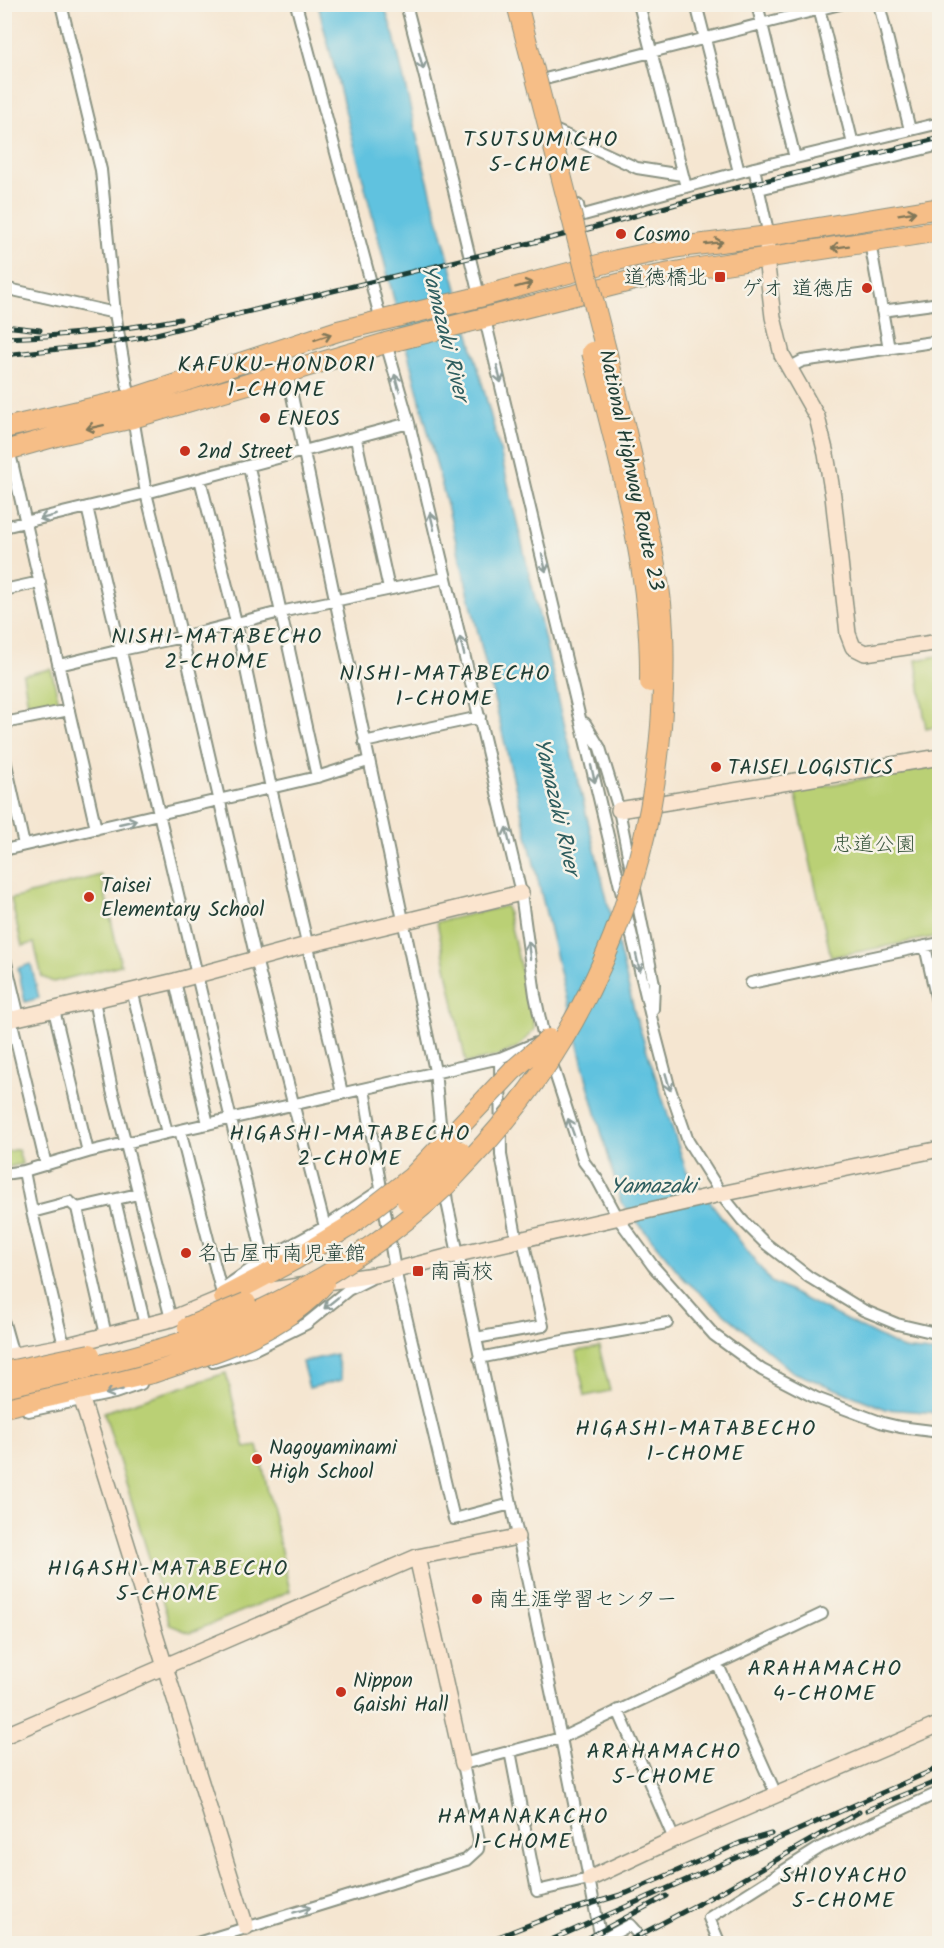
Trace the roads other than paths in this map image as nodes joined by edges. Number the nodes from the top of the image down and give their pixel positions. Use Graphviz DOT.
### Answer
graph roads {
  1 [pos="61,4"];
  2 [pos="296,4"];
  3 [pos="406,4"];
  4 [pos="504,4"];
  5 [pos="518,4"];
  6 [pos="525,4"];
  7 [pos="639,4"];
  8 [pos="696,4"];
  9 [pos="757,4"];
  10 [pos="840,4"];
  11 [pos="879,4"];
  12 [pos="819,7"];
  13 [pos="762,24"];
  14 [pos="705,38"];
  15 [pos="651,52"];
  16 [pos="544,79"];
  17 [pos="939,123"];
  18 [pos="910,130"];
  19 [pos="557,131"];
  20 [pos="853,144"];
  21 [pos="939,145"];
  22 [pos="795,158"];
  23 [pos="754,168"];
  24 [pos="739,172"];
  25 [pos="682,175"];
  26 [pos="686,187"];
  27 [pos="759,189"];
  28 [pos="939,208"];
  29 [pos="939,231"];
  30 [pos="769,236"];
  31 [pos="870,242"];
  32 [pos="766,258"];
  33 [pos="4,288"];
  34 [pos="473,298"];
  35 [pos="939,303"];
  36 [pos="882,311"];
  37 [pos="115,313"];
  38 [pos="480,318"];
  39 [pos="384,320"];
  40 [pos="939,341"];
  41 [pos="389,342"];
  42 [pos="889,349"];
  43 [pos="789,368"];
  44 [pos="287,372"];
  45 [pos="130,399"];
  46 [pos="133,418"];
  47 [pos="409,423"];
  48 [pos="4,428"];
  49 [pos="356,439"];
  50 [pos="7,450"];
  51 [pos="302,452"];
  52 [pos="249,466"];
  53 [pos="200,479"];
  54 [pos="146,493"];
  55 [pos="87,507"];
  56 [pos="25,523"];
  57 [pos="4,527"];
  58 [pos="445,578"];
  59 [pos="40,582"];
  60 [pos="389,589"];
  61 [pos="4,591"];
  62 [pos="335,600"];
  63 [pos="280,612"];
  64 [pos="236,622"];
  65 [pos="182,637"];
  66 [pos="939,642"];
  67 [pos="121,650"];
  68 [pos="59,665"];
  69 [pos="69,710"];
  70 [pos="579,712"];
  71 [pos="480,717"];
  72 [pos="4,723"];
  73 [pos="364,742"];
  74 [pos="4,755"];
  75 [pos="939,757"];
  76 [pos="368,761"];
  77 [pos="317,777"];
  78 [pos="271,788"];
  79 [pos="219,801"];
  80 [pos="619,810"];
  81 [pos="159,814"];
  82 [pos="96,829"];
  83 [pos="24,845"];
  84 [pos="4,850"];
  85 [pos="521,893"];
  86 [pos="404,922"];
  87 [pos="939,943"];
  88 [pos="307,945"];
  89 [pos="925,946"];
  90 [pos="4,954"];
  91 [pos="256,958"];
  92 [pos="197,975"];
  93 [pos="175,981"];
  94 [pos="751,982"];
  95 [pos="132,990"];
  96 [pos="94,1000"];
  97 [pos="54,1010"];
  98 [pos="939,1015"];
  99 [pos="12,1019"];
  100 [pos="653,1025"];
  101 [pos="547,1039"];
  102 [pos="500,1058"];
  103 [pos="435,1071"];
  104 [pos="364,1089"];
  105 [pos="342,1093"];
  106 [pos="293,1104"];
  107 [pos="230,1119"];
  108 [pos="208,1124"];
  109 [pos="180,1130"];
  110 [pos="167,1133"];
  111 [pos="125,1144"];
  112 [pos="939,1149"];
  113 [pos="88,1152"];
  114 [pos="46,1165"];
  115 [pos="24,1171"];
  116 [pos="4,1174"];
  117 [pos="382,1189"];
  118 [pos="138,1194"];
  119 [pos="719,1195"];
  120 [pos="115,1200"];
  121 [pos="77,1208"];
  122 [pos="32,1212"];
  123 [pos="622,1217"];
  124 [pos="325,1227"];
  125 [pos="520,1241"];
  126 [pos="458,1254"];
  127 [pos="264,1260"];
  128 [pos="340,1267"];
  129 [pos="388,1272"];
  130 [pos="221,1295"];
  131 [pos="171,1319"];
  132 [pos="4,1323"];
  133 [pos="667,1323"];
  134 [pos="145,1325"];
  135 [pos="939,1334"];
  136 [pos="106,1335"];
  137 [pos="476,1338"];
  138 [pos="64,1346"];
  139 [pos="479,1358"];
  140 [pos="7,1361"];
  141 [pos="4,1387"];
  142 [pos="82,1400"];
  143 [pos="4,1407"];
  144 [pos="4,1416"];
  145 [pos="939,1432"];
  146 [pos="510,1504"];
  147 [pos="518,1538"];
  148 [pos="417,1557"];
  149 [pos="822,1614"];
  150 [pos="718,1665"];
  151 [pos="164,1666"];
  152 [pos="618,1710"];
  153 [pos="939,1724"];
  154 [pos="4,1736"];
  155 [pos="561,1738"];
  156 [pos="510,1751"];
  157 [pos="463,1764"];
  158 [pos="939,1792"];
  159 [pos="776,1794"];
  160 [pos="674,1839"];
  161 [pos="589,1880"];
  162 [pos="246,1927"];
  163 [pos="602,1942"];
  164 [pos="194,1944"];
  165 [pos="642,1944"];
  166 [pos="720,1944"];
  1 -- 37 [label="street"];
  2 -- 39 [label="street"];
  3 -- 34 [label="street, one-way"];
  4 -- 101 [label="highway, National Highway Route 23, bridge"];
  5 -- 128 [label="highway, National Highway Route 23, bridge"];
  6 -- 16 [label="street"];
  7 -- 15 [label="street"];
  8 -- 14 [label="street"];
  9 -- 13 [label="street"];
  10 -- 12 [label="street"];
  11 -- 18 [label="street"];
  12 -- 13 [label="street"];
  12 -- 20 [label="street"];
  13 -- 14 [label="street"];
  13 -- 22 [label="street"];
  14 -- 15 [label="street"];
  14 -- 24 [label="street"];
  15 -- 16 [label="street"];
  15 -- 25 [label="street"];
  16 -- 19 [label="street"];
  17 -- 18 [label="street"];
  18 -- 20 [label="street"];
  19 -- 25 [label="street"];
  19 -- 26 [label="street"];
  20 -- 22 [label="street"];
  21 -- 27 [label="street"];
  22 -- 23 [label="street"];
  23 -- 24 [label="street"];
  23 -- 27 [label="street"];
  24 -- 26 [label="street"];
  25 -- 26 [label="street"];
  27 -- 30 [label="street"];
  30 -- 28 [label="highway, one-way"];
  29 -- 31 [label="highway"];
  30 -- 32 [label="street"];
  34 -- 30 [label="highway, one-way"];
  31 -- 32 [label="highway, one-way"];
  31 -- 36 [label="street"];
  32 -- 38 [label="highway"];
  32 -- 43 [label="street"];
  33 -- 37 [label="street"];
  34 -- 38 [label="street"];
  34 -- 39 [label="highway"];
  35 -- 36 [label="street"];
  36 -- 42 [label="street"];
  37 -- 45 [label="street"];
  38 -- 41 [label="highway"];
  38 -- 70 [label="street, one-way"];
  45 -- 39 [label="highway, one-way"];
  40 -- 42 [label="street"];
  41 -- 44 [label="highway"];
  47 -- 41 [label="street, one-way"];
  42 -- 43 [label="street"];
  43 -- 66 [label="street"];
  44 -- 46 [label="highway"];
  44 -- 51 [label="street"];
  45 -- 46 [label="street"];
  45 -- 48 [label="highway"];
  46 -- 50 [label="highway, one-way"];
  46 -- 54 [label="street"];
  47 -- 49 [label="street"];
  58 -- 47 [label="street, one-way"];
  49 -- 51 [label="street"];
  49 -- 60 [label="street"];
  50 -- 56 [label="street"];
  51 -- 52 [label="street"];
  51 -- 62 [label="street"];
  52 -- 53 [label="street"];
  52 -- 63 [label="street"];
  53 -- 54 [label="street"];
  53 -- 64 [label="street"];
  54 -- 55 [label="street"];
  54 -- 65 [label="street"];
  55 -- 56 [label="street, one-way"];
  55 -- 67 [label="street"];
  56 -- 57 [label="street"];
  56 -- 59 [label="street"];
  58 -- 60 [label="street"];
  71 -- 58 [label="street, one-way"];
  59 -- 61 [label="street"];
  59 -- 68 [label="street"];
  60 -- 62 [label="street"];
  62 -- 63 [label="street"];
  62 -- 73 [label="street"];
  63 -- 64 [label="street"];
  63 -- 77 [label="street"];
  64 -- 65 [label="street"];
  64 -- 78 [label="street"];
  65 -- 67 [label="street"];
  65 -- 79 [label="street"];
  67 -- 68 [label="street"];
  67 -- 81 [label="street"];
  68 -- 69 [label="street"];
  69 -- 72 [label="street"];
  69 -- 82 [label="street"];
  70 -- 80 [label="street"];
  70 -- 100 [label="street, one-way"];
  71 -- 73 [label="street"];
  85 -- 71 [label="street, one-way"];
  73 -- 76 [label="street"];
  74 -- 83 [label="street"];
  75 -- 80 [label="street"];
  76 -- 77 [label="street"];
  76 -- 86 [label="street"];
  77 -- 78 [label="street"];
  78 -- 79 [label="street"];
  78 -- 88 [label="street"];
  79 -- 81 [label="street"];
  79 -- 91 [label="street"];
  80 -- 100 [label="street"];
  82 -- 81 [label="street, one-way"];
  81 -- 92 [label="street"];
  82 -- 83 [label="street"];
  83 -- 84 [label="street"];
  85 -- 86 [label="street"];
  101 -- 85 [label="street, one-way"];
  86 -- 88 [label="street"];
  86 -- 103 [label="street"];
  87 -- 89 [label="street"];
  88 -- 91 [label="street"];
  88 -- 105 [label="street"];
  89 -- 94 [label="street"];
  89 -- 98 [label="street"];
  90 -- 99 [label="street"];
  91 -- 92 [label="street"];
  91 -- 106 [label="street"];
  92 -- 93 [label="street"];
  92 -- 107 [label="street"];
  93 -- 95 [label="street"];
  93 -- 108 [label="street"];
  95 -- 96 [label="street"];
  95 -- 110 [label="street"];
  96 -- 97 [label="street"];
  96 -- 111 [label="street"];
  97 -- 99 [label="street"];
  97 -- 113 [label="street"];
  99 -- 114 [label="street"];
  100 -- 119 [label="street, one-way"];
  101 -- 102 [label="street"];
  123 -- 101 [label="street, one-way"];
  101 -- 130 [label="highway, bridge"];
  101 -- 140 [label="highway, National Highway Route 23, bridge"];
  102 -- 103 [label="street"];
  102 -- 125 [label="street"];
  103 -- 104 [label="street"];
  103 -- 126 [label="street"];
  104 -- 105 [label="street"];
  104 -- 117 [label="street"];
  105 -- 106 [label="street"];
  106 -- 107 [label="street"];
  106 -- 124 [label="street"];
  107 -- 108 [label="street"];
  107 -- 127 [label="street"];
  108 -- 109 [label="street"];
  109 -- 110 [label="street"];
  109 -- 130 [label="street"];
  110 -- 111 [label="street"];
  111 -- 113 [label="street"];
  111 -- 118 [label="street"];
  112 -- 119 [label="street"];
  113 -- 114 [label="street"];
  114 -- 115 [label="street"];
  115 -- 116 [label="street"];
  115 -- 122 [label="street"];
  117 -- 124 [label="street"];
  117 -- 129 [label="street"];
  118 -- 120 [label="street"];
  118 -- 131 [label="street"];
  119 -- 123 [label="street"];
  119 -- 135 [label="street"];
  120 -- 121 [label="street"];
  120 -- 134 [label="street"];
  121 -- 122 [label="street"];
  121 -- 136 [label="street"];
  122 -- 138 [label="street"];
  123 -- 125 [label="street"];
  123 -- 145 [label="street"];
  124 -- 127 [label="street"];
  125 -- 126 [label="street"];
  125 -- 137 [label="street"];
  126 -- 129 [label="street"];
  126 -- 137 [label="street"];
  127 -- 130 [label="street"];
  128 -- 141 [label="highway, National Highway Route 23, bridge"];
  128 -- 143 [label="highway, bridge"];
  129 -- 130 [label="street"];
  129 -- 142 [label="street, one-way"];
  129 -- 146 [label="street"];
  130 -- 131 [label="street"];
  131 -- 134 [label="street"];
  132 -- 140 [label="street"];
  133 -- 139 [label="street"];
  134 -- 136 [label="street"];
  136 -- 138 [label="street"];
  137 -- 139 [label="street"];
  138 -- 140 [label="street"];
  139 -- 146 [label="street"];
  142 -- 144 [label="street"];
  142 -- 151 [label="street"];
  146 -- 147 [label="street"];
  147 -- 148 [label="street"];
  147 -- 155 [label="street"];
  148 -- 151 [label="street"];
  148 -- 157 [label="street"];
  149 -- 150 [label="street"];
  150 -- 152 [label="street"];
  150 -- 159 [label="street"];
  151 -- 154 [label="street"];
  151 -- 162 [label="street"];
  152 -- 155 [label="street"];
  152 -- 160 [label="street"];
  153 -- 159 [label="street"];
  155 -- 156 [label="street"];
  155 -- 161 [label="street"];
  156 -- 157 [label="street"];
  156 -- 161 [label="street"];
  162 -- 157 [label="street, one-way"];
  158 -- 166 [label="street"];
  159 -- 160 [label="street"];
  160 -- 161 [label="street"];
  161 -- 163 [label="street"];
  162 -- 164 [label="street"];
  163 -- 165 [label="street"];
}
